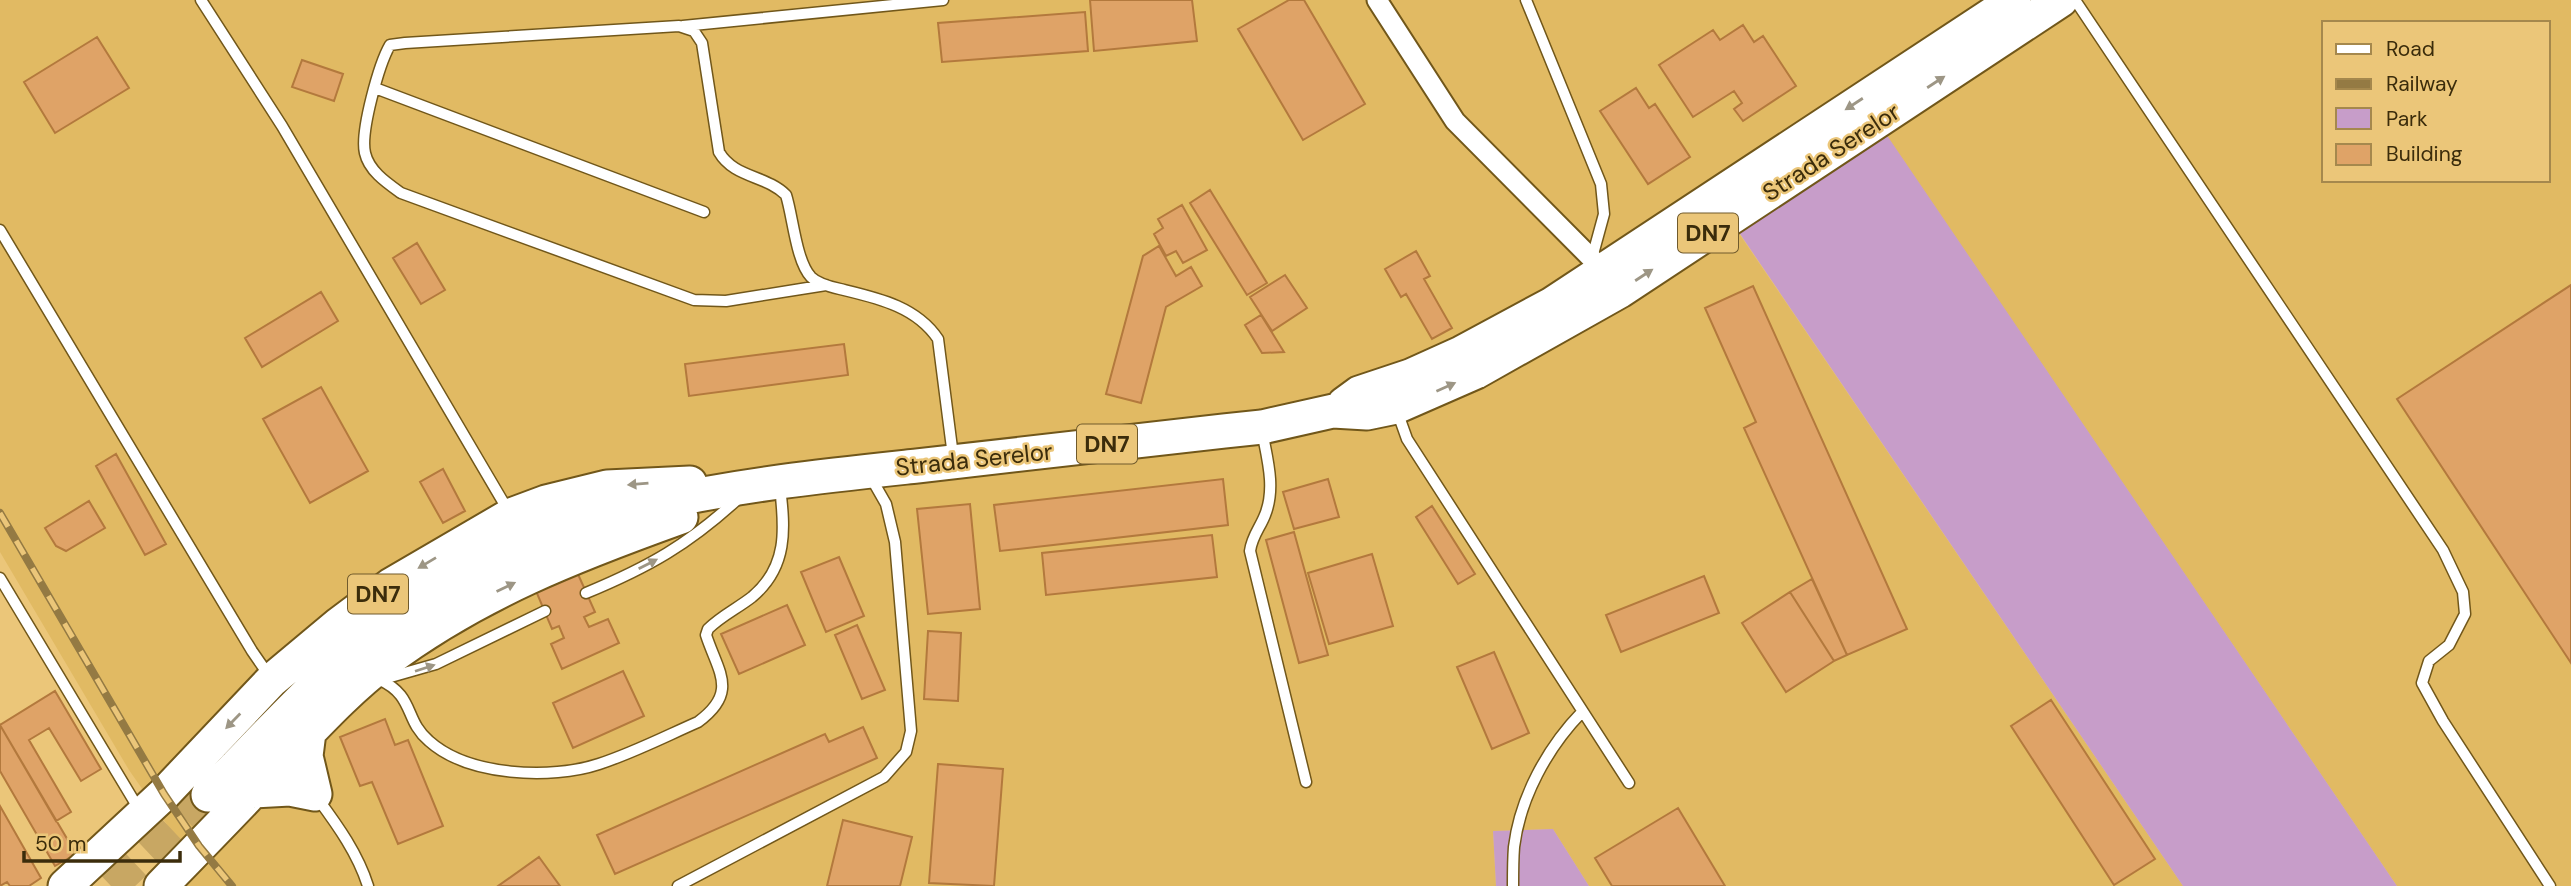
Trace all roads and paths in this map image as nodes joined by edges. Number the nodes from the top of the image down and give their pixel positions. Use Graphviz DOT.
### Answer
graph roads {
  1 [pos="201,0"];
  2 [pos="943,0"];
  3 [pos="1377,0"];
  4 [pos="1526,0"];
  5 [pos="2014,0"];
  6 [pos="2061,0"];
  7 [pos="2075,0"];
  8 [pos="679,26"];
  9 [pos="375,88"];
  10 [pos="704,212"];
  11 [pos="0,230"];
  12 [pos="1598,264"];
  13 [pos="826,285"];
  14 [pos="1396,407"];
  15 [pos="1333,411"];
  16 [pos="1262,427"];
  17 [pos="953,461"];
  18 [pos="867,471"];
  19 [pos="780,481"];
  20 [pos="743,494"];
  21 [pos="511,515"];
  22 [pos="0,579"];
  23 [pos="586,593"];
  24 [pos="545,611"];
  25 [pos="272,680"];
  26 [pos="370,682"];
  27 [pos="1582,712"];
  28 [pos="309,732"];
  29 [pos="1306,782"];
  30 [pos="1629,783"];
  31 [pos="253,791"];
  32 [pos="315,794"];
  33 [pos="208,795"];
  34 [pos="142,815"];
  35 [pos="65,886"];
  36 [pos="160,886"];
  37 [pos="368,886"];
  38 [pos="678,886"];
  39 [pos="1513,886"];
  40 [pos="2550,886"];
  1 -- 21 [label="lane"];
  2 -- 8 [label="lane"];
  3 -- 12 [label="street"];
  4 -- 12 [label="lane"];
  5 -- 12 [label="highway, Strada Serelor / DN7, one-way"];
  14 -- 6 [label="highway, Strada Serelor / DN7, one-way"];
  7 -- 40 [label="lane"];
  8 -- 9 [label="lane"];
  8 -- 13 [label="lane"];
  9 -- 10 [label="lane"];
  9 -- 13 [label="lane"];
  11 -- 25 [label="lane"];
  12 -- 15 [label="highway, Strada Serelor / DN7"];
  13 -- 17 [label="lane"];
  14 -- 15 [label="highway, Strada Serelor / DN7"];
  14 -- 27 [label="lane"];
  15 -- 16 [label="highway, Strada Serelor / DN7"];
  16 -- 17 [label="highway, Strada Serelor / DN7"];
  16 -- 29 [label="lane"];
  17 -- 18 [label="highway, Strada Serelor / DN7"];
  18 -- 19 [label="highway, Strada Serelor / DN7"];
  18 -- 38 [label="lane"];
  19 -- 20 [label="highway, DN7"];
  19 -- 21 [label="highway, DN7, one-way"];
  19 -- 26 [label="lane"];
  19 -- 33 [label="highway, DN7"];
  23 -- 20 [label="lane, one-way"];
  26 -- 20 [label="highway, DN7, one-way"];
  21 -- 25 [label="highway, DN7, one-way"];
  22 -- 34 [label="lane"];
  26 -- 24 [label="lane, one-way"];
  25 -- 34 [label="highway, DN7, one-way"];
  26 -- 28 [label="highway, DN7"];
  27 -- 30 [label="lane"];
  27 -- 39 [label="lane"];
  28 -- 31 [label="highway, DN7"];
  28 -- 32 [label="highway"];
  31 -- 32 [label="highway"];
  31 -- 36 [label="highway, DN7"];
  32 -- 37 [label="lane"];
  34 -- 35 [label="highway, DN7"];
}
